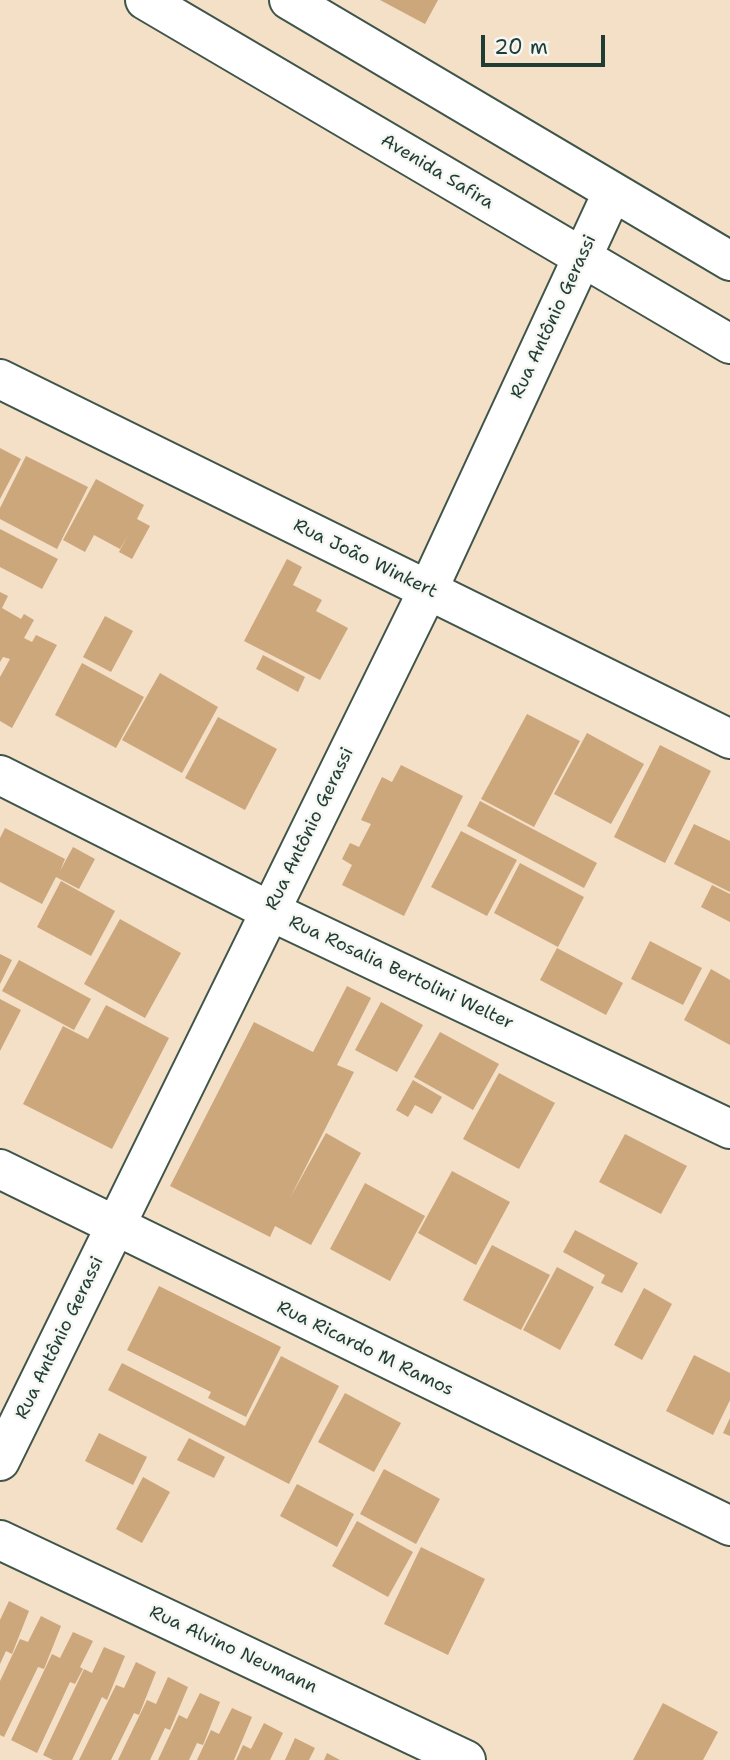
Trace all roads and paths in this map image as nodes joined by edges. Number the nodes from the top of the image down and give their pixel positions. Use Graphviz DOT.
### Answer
graph roads {
  1 [pos="145,0"];
  2 [pos="289,0"];
  3 [pos="612,193"];
  4 [pos="582,257"];
  5 [pos="730,261"];
  6 [pos="730,344"];
  7 [pos="0,379"];
  8 [pos="428,590"];
  9 [pos="730,739"];
  10 [pos="0,775"];
  11 [pos="270,911"];
  12 [pos="730,1129"];
  13 [pos="0,1169"];
  14 [pos="115,1227"];
  15 [pos="0,1461"];
  16 [pos="730,1526"];
  17 [pos="0,1540"];
  18 [pos="466,1760"];
  1 -- 4 [label="street, Avenida Safira"];
  2 -- 3 [label="street"];
  3 -- 4 [label="street, Rua Antônio Gerassi"];
  3 -- 5 [label="street"];
  4 -- 6 [label="street, Avenida Safira"];
  4 -- 8 [label="street, Rua Antônio Gerassi"];
  7 -- 8 [label="street, Rua João Winkert"];
  8 -- 9 [label="street, Rua João Winkert"];
  8 -- 11 [label="street, Rua Antônio Gerassi"];
  10 -- 11 [label="street, Rua Rosalia Bertolini Welter"];
  11 -- 12 [label="street, Rua Rosalia Bertolini Welter"];
  11 -- 14 [label="street, Rua Antônio Gerassi"];
  13 -- 14 [label="street, Rua Ricardo M Ramos"];
  14 -- 15 [label="street, Rua Antônio Gerassi"];
  14 -- 16 [label="street, Rua Ricardo M Ramos"];
  17 -- 18 [label="street, Rua Alvino Neumann"];
}
